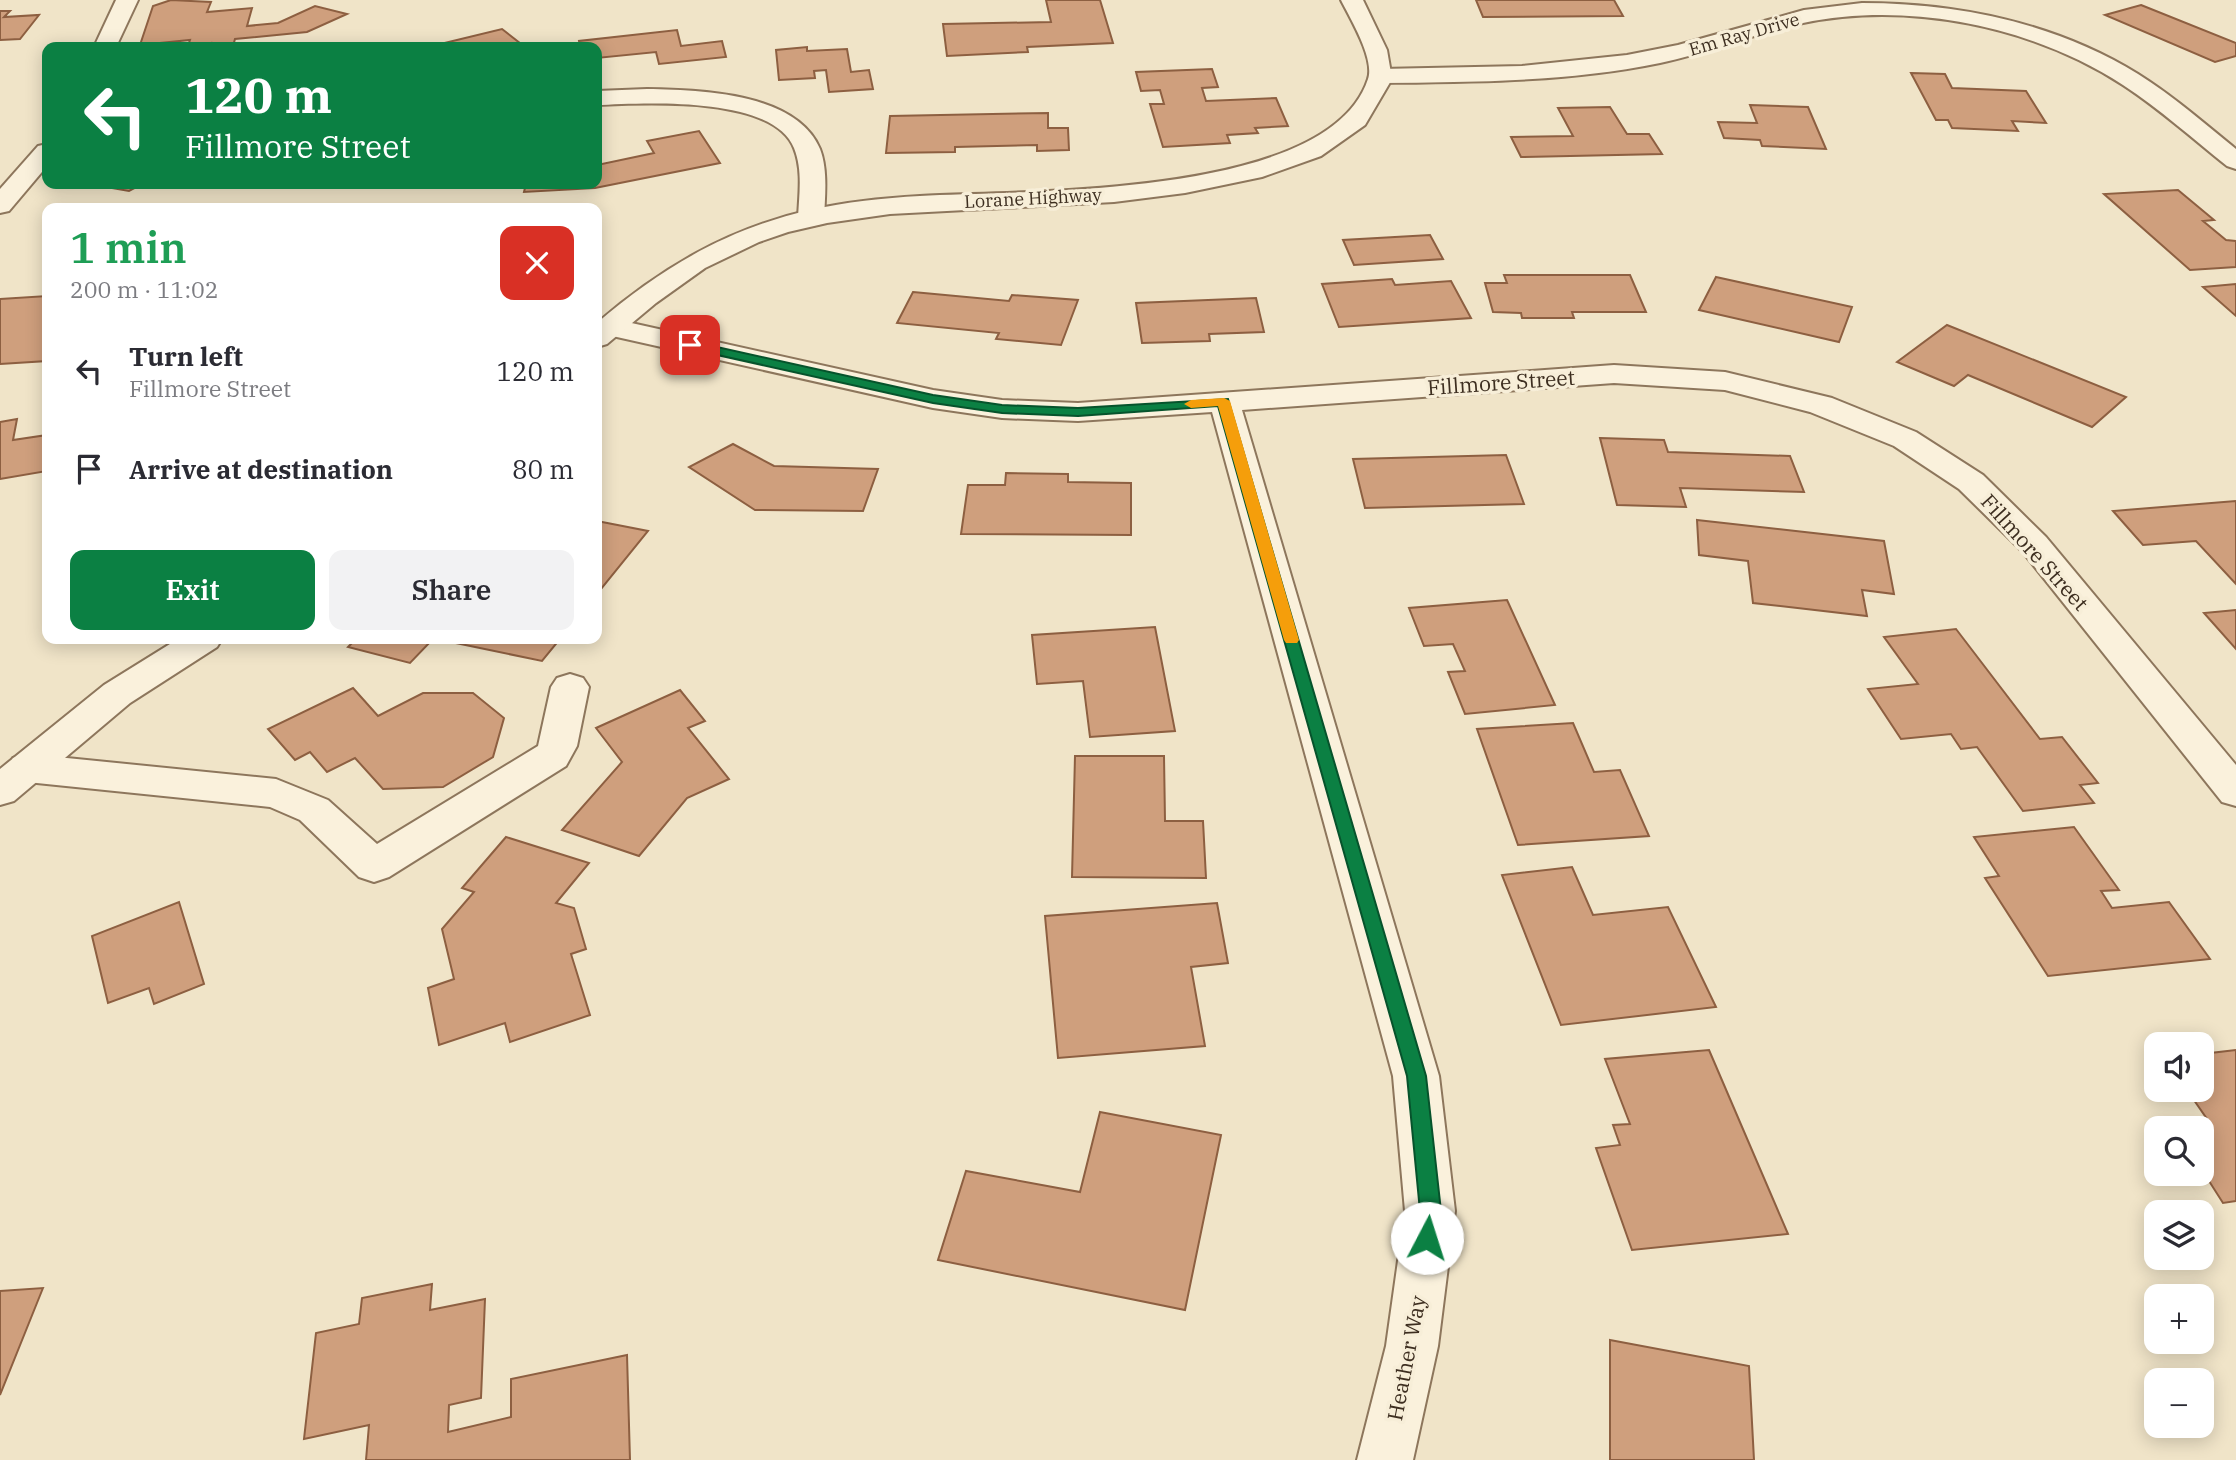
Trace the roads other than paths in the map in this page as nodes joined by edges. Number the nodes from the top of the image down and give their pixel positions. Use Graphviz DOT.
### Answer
graph roads {
  1 [pos="127,0"];
  2 [pos="1352,0"];
  3 [pos="107,42"];
  4 [pos="1381,76"];
  5 [pos="602,98"];
  6 [pos="42,157"];
  7 [pos="2236,161"];
  8 [pos="0,205"];
  9 [pos="811,218"];
  10 [pos="603,333"];
  11 [pos="1224,401"];
  12 [pos="196,644"];
  13 [pos="570,687"];
  14 [pos="14,779"];
  15 [pos="2236,792"];
  16 [pos="1385,1460"];
  1 -- 3 [label="street"];
  2 -- 4 [label="street"];
  4 -- 7 [label="street, Em Ray Drive"];
  4 -- 9 [label="street, Lorane Highway"];
  5 -- 9 [label="street"];
  6 -- 8 [label="street"];
  9 -- 10 [label="street, Lorane Highway"];
  10 -- 11 [label="street, Fillmore Street"];
  11 -- 15 [label="street, Fillmore Street"];
  11 -- 16 [label="street, Heather Way"];
  12 -- 14 [label="street"];
  13 -- 14 [label="street"];
}
